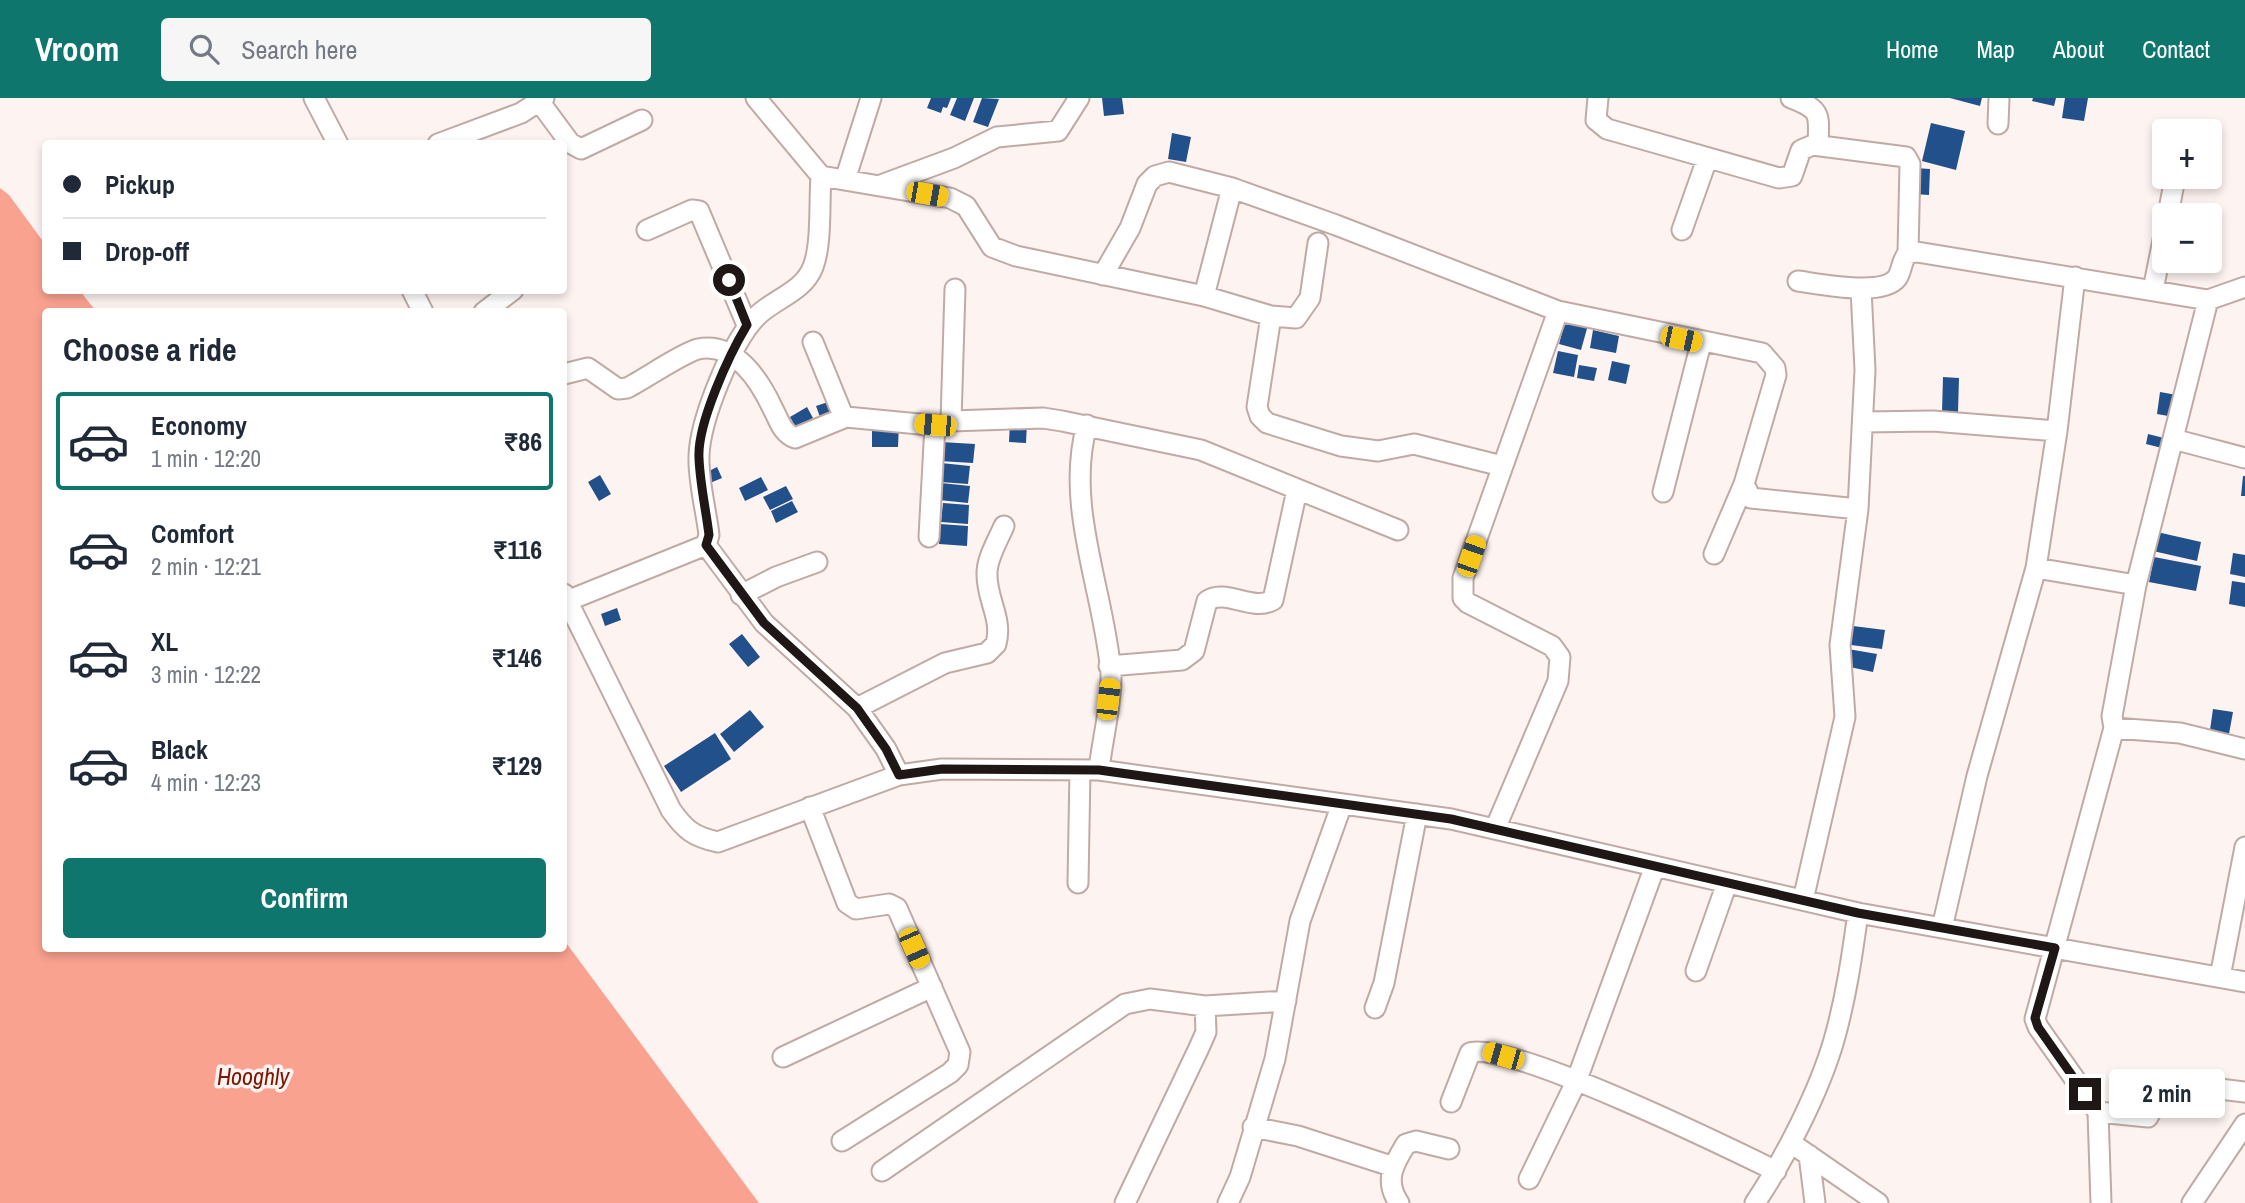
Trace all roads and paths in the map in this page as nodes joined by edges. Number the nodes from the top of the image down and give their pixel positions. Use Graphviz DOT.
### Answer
graph roads {
  1 [pos="314,98"];
  2 [pos="871,98"];
  3 [pos="1079,98"];
  4 [pos="1598,98"];
  5 [pos="1791,98"];
  6 [pos="1999,98"];
  7 [pos="542,100"];
  8 [pos="763,101"];
  9 [pos="642,121"];
  10 [pos="1998,124"];
  11 [pos="336,140"];
  12 [pos="450,140"];
  13 [pos="1818,145"];
  14 [pos="1707,159"];
  15 [pos="821,176"];
  16 [pos="845,180"];
  17 [pos="879,186"];
  18 [pos="1232,188"];
  19 [pos="646,230"];
  20 [pos="1682,230"];
  21 [pos="1318,243"];
  22 [pos="1908,253"];
  23 [pos="2156,273"];
  24 [pos="1103,275"];
  25 [pos="2076,278"];
  26 [pos="1798,281"];
  27 [pos="2245,287"];
  28 [pos="955,289"];
  29 [pos="1861,289"];
  30 [pos="2153,290"];
  31 [pos="508,294"];
  32 [pos="1204,296"];
  33 [pos="2208,300"];
  34 [pos="489,308"];
  35 [pos="1558,311"];
  36 [pos="1271,316"];
  37 [pos="747,325"];
  38 [pos="813,342"];
  39 [pos="1701,343"];
  40 [pos="730,354"];
  41 [pos="567,373"];
  42 [pos="844,418"];
  43 [pos="1863,422"];
  44 [pos="943,423"];
  45 [pos="1087,425"];
  46 [pos="2057,431"];
  47 [pos="2173,439"];
  48 [pos="2245,458"];
  49 [pos="1502,467"];
  50 [pos="1744,484"];
  51 [pos="1297,490"];
  52 [pos="1663,492"];
  53 [pos="1858,509"];
  54 [pos="1004,526"];
  55 [pos="1398,530"];
  56 [pos="929,537"];
  57 [pos="706,545"];
  58 [pos="1714,554"];
  59 [pos="817,562"];
  60 [pos="2036,568"];
  61 [pos="2136,585"];
  62 [pos="741,595"];
  63 [pos="567,596"];
  64 [pos="567,601"];
  65 [pos="1109,666"];
  66 [pos="857,708"];
  67 [pos="2114,728"];
  68 [pos="2245,749"];
  69 [pos="1089,770"];
  70 [pos="899,775"];
  71 [pos="1342,804"];
  72 [pos="810,807"];
  73 [pos="1417,814"];
  74 [pos="1495,829"];
  75 [pos="2245,847"];
  76 [pos="1655,866"];
  77 [pos="1078,883"];
  78 [pos="1727,883"];
  79 [pos="1803,900"];
  80 [pos="1858,913"];
  81 [pos="1942,928"];
  82 [pos="2055,948"];
  83 [pos="1696,971"];
  84 [pos="2220,977"];
  85 [pos="2245,982"];
  86 [pos="932,987"];
  87 [pos="1286,1001"];
  88 [pos="1205,1006"];
  89 [pos="1375,1008"];
  90 [pos="783,1057"];
  91 [pos="1576,1082"];
  92 [pos="2245,1092"];
  93 [pos="1451,1102"];
  94 [pos="2098,1112"];
  95 [pos="2245,1124"];
  96 [pos="1253,1127"];
  97 [pos="842,1141"];
  98 [pos="1791,1143"];
  99 [pos="1449,1149"];
  100 [pos="1810,1155"];
  101 [pos="1394,1167"];
  102 [pos="882,1171"];
  103 [pos="1776,1171"];
  104 [pos="1529,1179"];
  105 [pos="1125,1203"];
  106 [pos="1228,1203"];
  107 [pos="1399,1203"];
  108 [pos="1755,1203"];
  109 [pos="1815,1203"];
  110 [pos="1878,1203"];
  111 [pos="2101,1203"];
  112 [pos="2192,1203"];
  1 -- 11 [label="street"];
  2 -- 16 [label="street"];
  3 -- 17 [label="street"];
  4 -- 14 [label="street"];
  5 -- 13 [label="street"];
  6 -- 10 [label="street"];
  7 -- 9 [label="street"];
  7 -- 12 [label="street"];
  8 -- 15 [label="street"];
  13 -- 14 [label="street"];
  13 -- 22 [label="street"];
  14 -- 20 [label="street"];
  15 -- 16 [label="street"];
  15 -- 37 [label="street"];
  16 -- 17 [label="street"];
  17 -- 24 [label="street"];
  18 -- 24 [label="street"];
  18 -- 32 [label="street"];
  18 -- 35 [label="street"];
  19 -- 37 [label="street"];
  21 -- 36 [label="street"];
  22 -- 25 [label="street"];
  22 -- 29 [label="street"];
  23 -- 30 [label="street"];
  24 -- 32 [label="street"];
  25 -- 30 [label="street"];
  25 -- 46 [label="street"];
  26 -- 29 [label="street"];
  27 -- 33 [label="street"];
  28 -- 44 [label="street"];
  29 -- 43 [label="street"];
  30 -- 33 [label="street"];
  31 -- 34 [label="street"];
  32 -- 36 [label="street"];
  33 -- 47 [label="street"];
  35 -- 39 [label="street"];
  35 -- 49 [label="street"];
  36 -- 49 [label="street"];
  37 -- 40 [label="street"];
  38 -- 42 [label="street"];
  39 -- 50 [label="street"];
  39 -- 52 [label="street"];
  40 -- 41 [label="street"];
  40 -- 42 [label="street"];
  40 -- 57 [label="street"];
  42 -- 44 [label="street"];
  43 -- 46 [label="street"];
  43 -- 53 [label="street"];
  44 -- 45 [label="street"];
  44 -- 56 [label="street"];
  45 -- 51 [label="street"];
  45 -- 65 [label="street"];
  46 -- 60 [label="street"];
  47 -- 48 [label="street"];
  47 -- 61 [label="street"];
  49 -- 74 [label="street"];
  50 -- 53 [label="street"];
  50 -- 58 [label="street"];
  51 -- 55 [label="street"];
  51 -- 65 [label="street"];
  53 -- 79 [label="street"];
  54 -- 66 [label="street"];
  57 -- 62 [label="street"];
  57 -- 63 [label="street"];
  59 -- 62 [label="street"];
  60 -- 61 [label="street"];
  60 -- 81 [label="street"];
  61 -- 67 [label="street"];
  62 -- 66 [label="street"];
  64 -- 72 [label="street"];
  65 -- 69 [label="street"];
  66 -- 70 [label="street"];
  67 -- 68 [label="street"];
  67 -- 82 [label="street"];
  69 -- 70 [label="street"];
  69 -- 71 [label="street"];
  69 -- 77 [label="street"];
  70 -- 72 [label="street"];
  71 -- 73 [label="street"];
  71 -- 87 [label="street"];
  72 -- 86 [label="street"];
  73 -- 74 [label="street"];
  73 -- 89 [label="street"];
  74 -- 76 [label="street"];
  75 -- 84 [label="street"];
  76 -- 78 [label="street"];
  76 -- 91 [label="street"];
  78 -- 79 [label="street"];
  78 -- 83 [label="street"];
  79 -- 80 [label="street"];
  80 -- 81 [label="street"];
  80 -- 98 [label="street"];
  81 -- 82 [label="street"];
  82 -- 84 [label="street"];
  82 -- 94 [label="street"];
  84 -- 85 [label="street"];
  86 -- 90 [label="street"];
  86 -- 97 [label="street"];
  87 -- 88 [label="street"];
  87 -- 96 [label="street"];
  88 -- 102 [label="street"];
  88 -- 105 [label="street"];
  91 -- 93 [label="street"];
  91 -- 103 [label="street"];
  91 -- 104 [label="street"];
  92 -- 94 [label="street"];
  94 -- 111 [label="street"];
  95 -- 112 [label="street"];
  96 -- 101 [label="street"];
  96 -- 106 [label="street"];
  98 -- 100 [label="street"];
  98 -- 103 [label="street"];
  99 -- 101 [label="street"];
  100 -- 109 [label="street"];
  100 -- 110 [label="street"];
  101 -- 107 [label="street"];
  103 -- 108 [label="street"];
}
